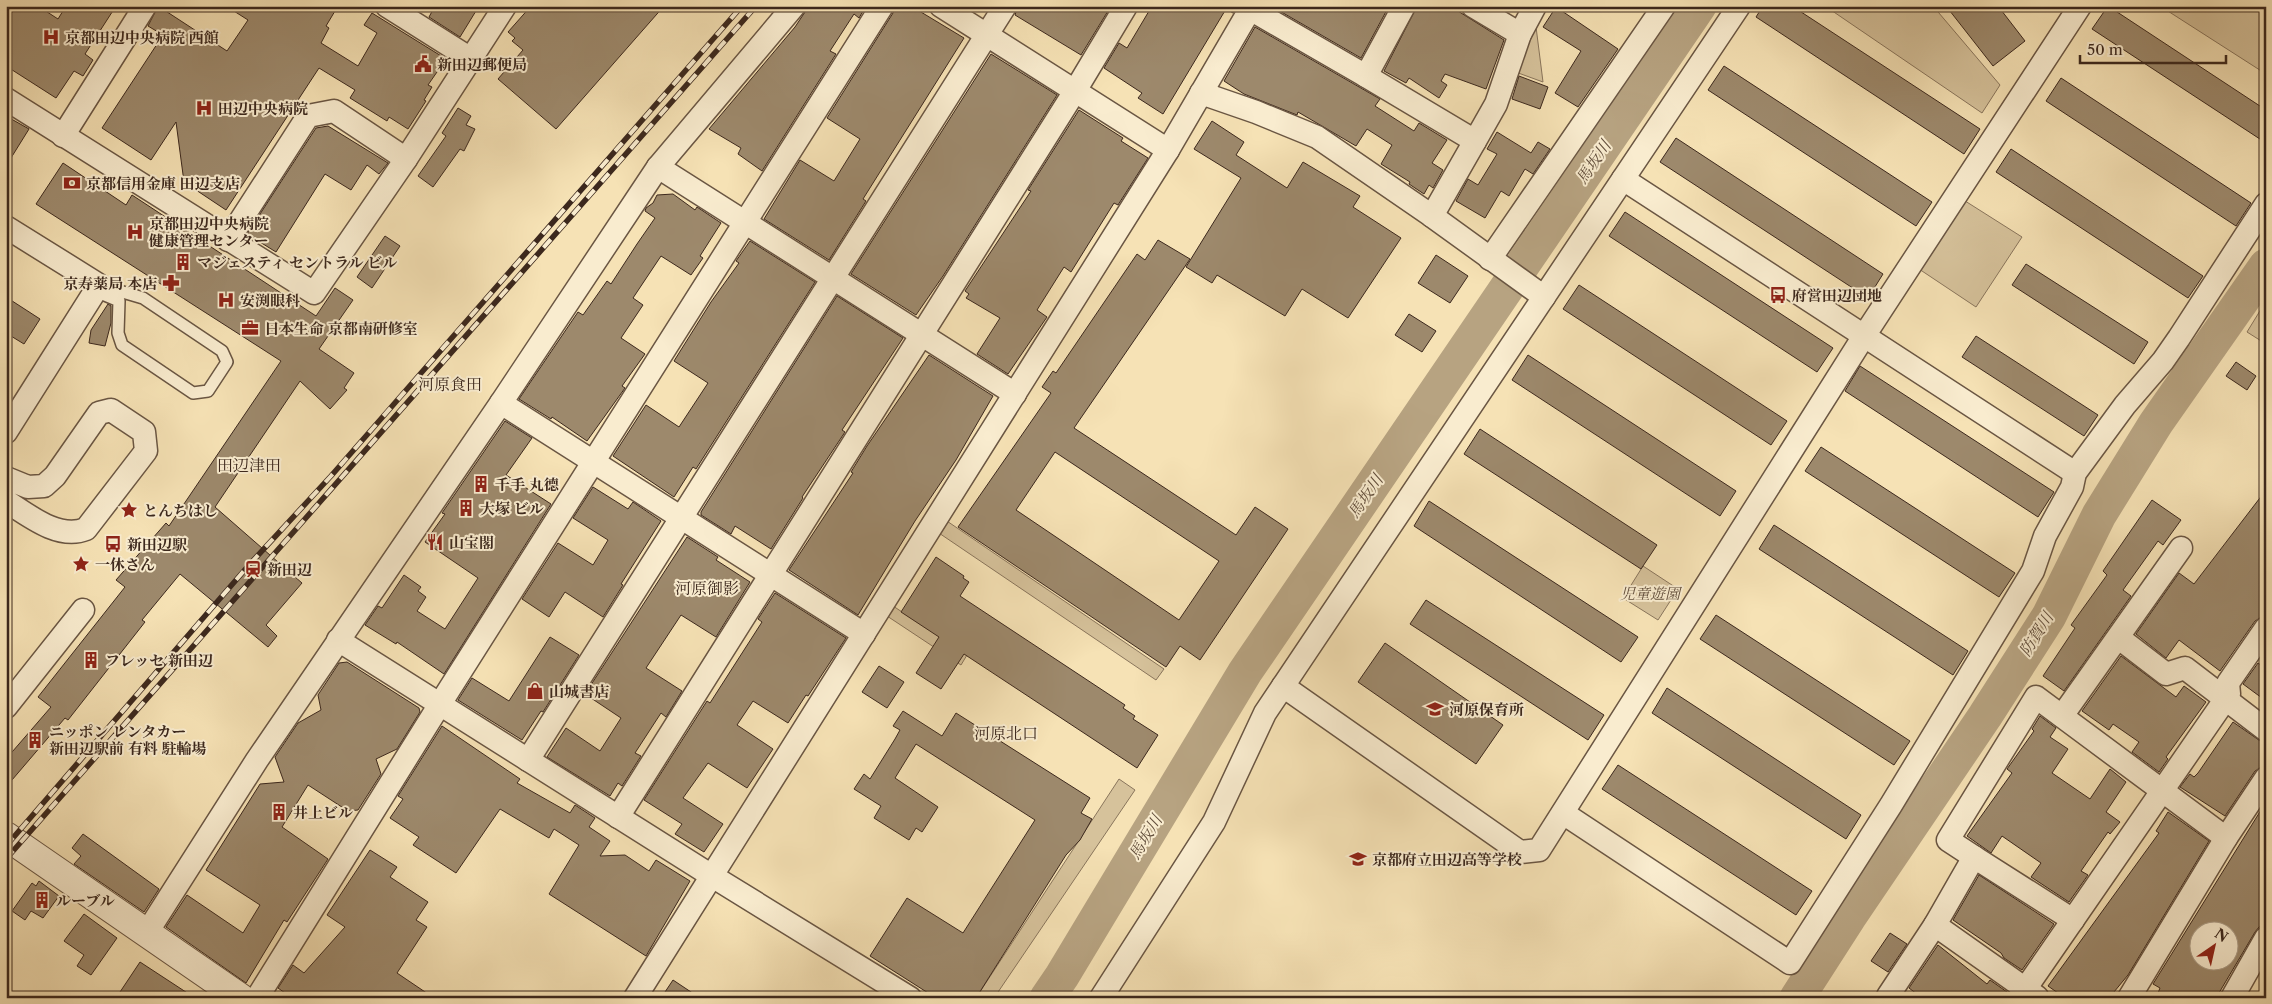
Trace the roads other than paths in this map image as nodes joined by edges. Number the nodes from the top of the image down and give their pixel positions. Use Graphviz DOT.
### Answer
graph roads {
  1 [pos="145,6"];
  2 [pos="387,6"];
  3 [pos="505,6"];
  4 [pos="794,6"];
  5 [pos="882,6"];
  6 [pos="941,6"];
  7 [pos="1005,6"];
  8 [pos="1126,6"];
  9 [pos="1404,6"];
  10 [pos="1473,6"];
  11 [pos="1535,6"];
  12 [pos="1664,6"];
  13 [pos="1739,6"];
  14 [pos="2080,6"];
  15 [pos="1251,8"];
  16 [pos="1520,34"];
  17 [pos="988,36"];
  18 [pos="471,59"];
  19 [pos="1366,76"];
  20 [pos="1075,91"];
  21 [pos="1201,93"];
  22 [pos="6,99"];
  23 [pos="63,136"];
  24 [pos="1475,141"];
  25 [pos="1168,150"];
  26 [pos="406,159"];
  27 [pos="658,167"];
  28 [pos="1624,179"];
  29 [pos="2266,204"];
  30 [pos="1432,216"];
  31 [pos="746,222"];
  32 [pos="6,226"];
  33 [pos="228,240"];
  34 [pos="1496,264"];
  35 [pos="833,278"];
  36 [pos="97,288"];
  37 [pos="1540,295"];
  38 [pos="922,334"];
  39 [pos="1864,336"];
  40 [pos="1015,394"];
  41 [pos="501,403"];
  42 [pos="6,432"];
  43 [pos="594,462"];
  44 [pos="2074,473"];
  45 [pos="6,478"];
  46 [pos="6,501"];
  47 [pos="681,518"];
  48 [pos="2181,548"];
  49 [pos="771,575"];
  50 [pos="83,610"];
  51 [pos="2266,628"];
  52 [pos="864,634"];
  53 [pos="2119,638"];
  54 [pos="338,640"];
  55 [pos="1282,686"];
  56 [pos="2225,699"];
  57 [pos="440,704"];
  58 [pos="6,707"];
  59 [pos="2062,716"];
  60 [pos="2266,730"];
  61 [pos="528,760"];
  62 [pos="2266,778"];
  63 [pos="2162,790"];
  64 [pos="1563,813"];
  65 [pos="618,817"];
  66 [pos="6,836"];
  67 [pos="2226,838"];
  68 [pos="1974,857"];
  69 [pos="712,876"];
  70 [pos="2073,920"];
  71 [pos="1935,925"];
  72 [pos="146,934"];
  73 [pos="2266,938"];
  74 [pos="2027,995"];
  75 [pos="2136,995"];
  76 [pos="241,998"];
  77 [pos="258,998"];
  78 [pos="635,998"];
  79 [pos="910,998"];
  80 [pos="1101,998"];
  81 [pos="1890,998"];
  82 [pos="2232,998"];
  1 -- 23 [label="street"];
  2 -- 18 [label="street"];
  3 -- 18 [label="street"];
  4 -- 27 [label="street"];
  5 -- 31 [label="street"];
  6 -- 17 [label="street"];
  7 -- 17 [label="street"];
  8 -- 20 [label="street"];
  9 -- 19 [label="street"];
  10 -- 16 [label="street"];
  11 -- 16 [label="street"];
  12 -- 34 [label="street"];
  13 -- 28 [label="street"];
  14 -- 39 [label="street"];
  15 -- 19 [label="street"];
  15 -- 21 [label="street"];
  16 -- 24 [label="street"];
  17 -- 20 [label="street"];
  17 -- 35 [label="street"];
  18 -- 26 [label="street"];
  19 -- 24 [label="street"];
  20 -- 25 [label="street"];
  20 -- 38 [label="street"];
  21 -- 25 [label="street"];
  21 -- 30 [label="street"];
  22 -- 23 [label="street"];
  23 -- 33 [label="street"];
  24 -- 30 [label="street"];
  25 -- 40 [label="street"];
  26 -- 33 [label="street"];
  26 -- 33 [label="street"];
  27 -- 31 [label="street"];
  27 -- 41 [label="street"];
  28 -- 37 [label="street"];
  28 -- 39 [label="street"];
  29 -- 44 [label="street"];
  30 -- 34 [label="street"];
  31 -- 35 [label="street"];
  31 -- 43 [label="street"];
  32 -- 36 [label="street"];
  34 -- 37 [label="street"];
  35 -- 38 [label="street"];
  35 -- 47 [label="street"];
  36 -- 36 [label="lane"];
  36 -- 42 [label="street"];
  37 -- 55 [label="street"];
  38 -- 40 [label="street"];
  38 -- 49 [label="street"];
  39 -- 44 [label="street"];
  39 -- 64 [label="street"];
  40 -- 52 [label="street"];
  41 -- 43 [label="street"];
  41 -- 54 [label="street"];
  43 -- 47 [label="street"];
  43 -- 57 [label="street"];
  44 -- 64 [label="street"];
  45 -- 46 [label="street"];
  47 -- 49 [label="street"];
  47 -- 61 [label="street"];
  48 -- 53 [label="street"];
  49 -- 52 [label="street"];
  49 -- 65 [label="street"];
  50 -- 58 [label="street"];
  51 -- 56 [label="street"];
  52 -- 69 [label="street"];
  53 -- 56 [label="street"];
  53 -- 59 [label="street"];
  54 -- 57 [label="street"];
  54 -- 72 [label="street"];
  55 -- 64 [label="street"];
  55 -- 80 [label="street"];
  56 -- 60 [label="street"];
  56 -- 63 [label="street"];
  57 -- 61 [label="street"];
  57 -- 77 [label="street"];
  59 -- 63 [label="street"];
  59 -- 68 [label="street"];
  61 -- 65 [label="street"];
  62 -- 67 [label="street"];
  63 -- 67 [label="street"];
  63 -- 70 [label="street"];
  65 -- 69 [label="street"];
  66 -- 72 [label="street"];
  67 -- 75 [label="street"];
  68 -- 70 [label="street"];
  68 -- 71 [label="street"];
  69 -- 78 [label="street"];
  69 -- 79 [label="street"];
  70 -- 74 [label="street"];
  71 -- 74 [label="street"];
  71 -- 81 [label="street"];
  72 -- 76 [label="street"];
  73 -- 82 [label="street"];
}
